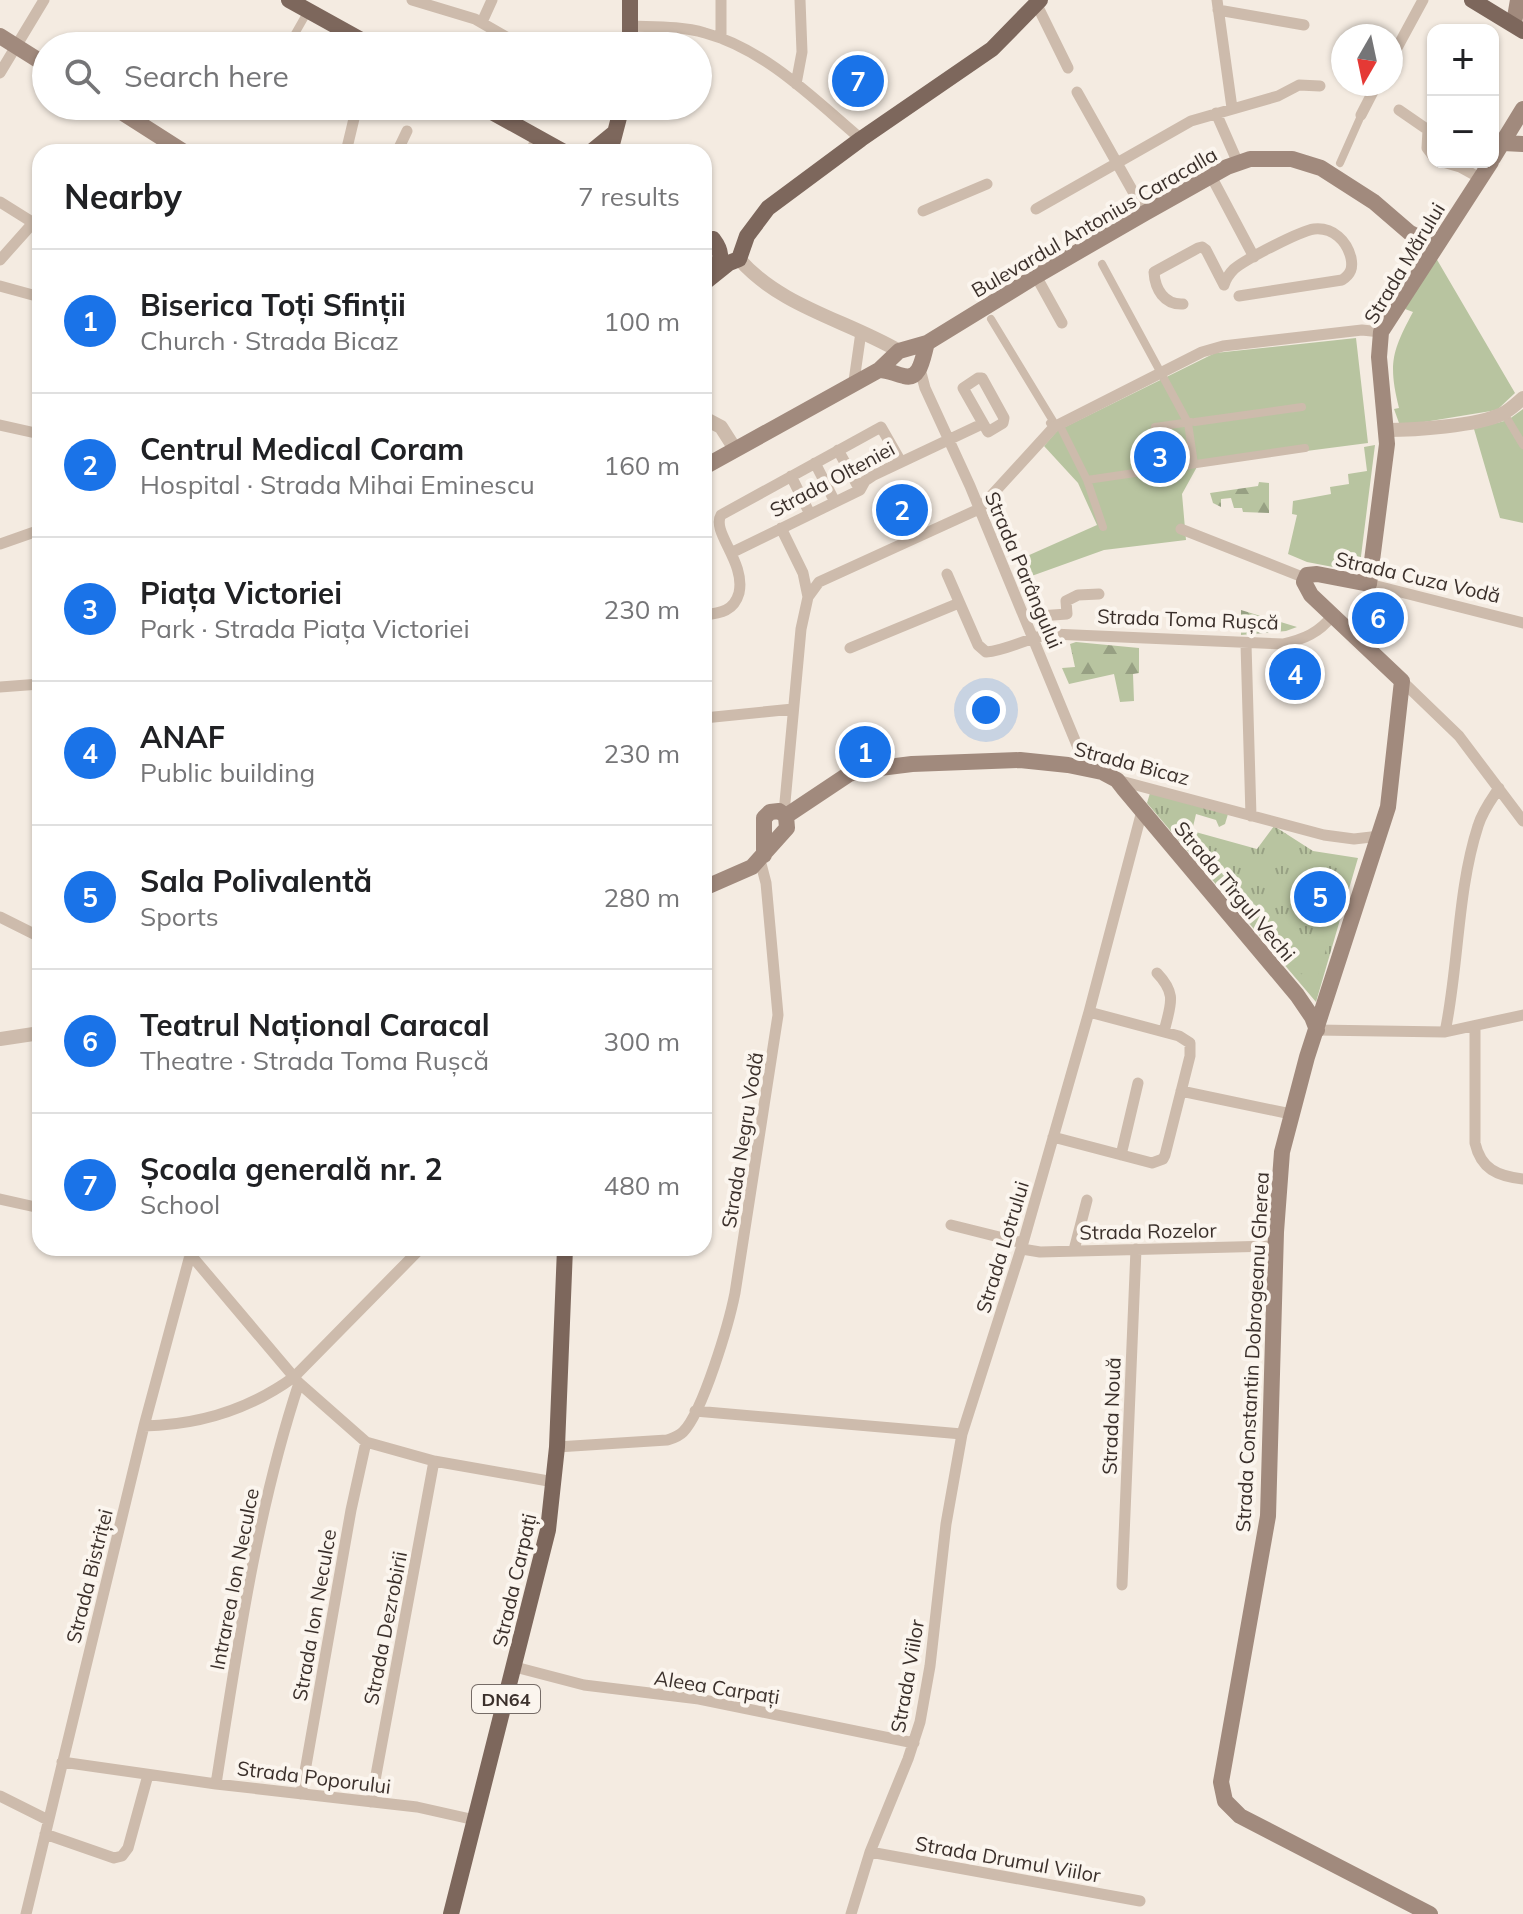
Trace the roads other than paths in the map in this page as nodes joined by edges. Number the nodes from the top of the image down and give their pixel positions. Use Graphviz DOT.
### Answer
graph roads {
  1 [pos="44,0"];
  2 [pos="289,0"];
  3 [pos="412,0"];
  4 [pos="492,0"];
  5 [pos="630,0"];
  6 [pos="721,0"];
  7 [pos="800,0"];
  8 [pos="1423,0"];
  9 [pos="1472,0"];
  10 [pos="1518,0"];
  11 [pos="1037,1"];
  12 [pos="1218,5"];
  13 [pos="309,11"];
  14 [pos="482,22"];
  15 [pos="1304,25"];
  16 [pos="631,26"];
  17 [pos="1518,27"];
  18 [pos="296,32"];
  19 [pos="347,32"];
  20 [pos="499,32"];
  21 [pos="631,32"];
  22 [pos="702,32"];
  23 [pos="712,35"];
  24 [pos="0,36"];
  25 [pos="1403,37"];
  26 [pos="721,38"];
  27 [pos="16,46"];
  28 [pos="32,56"];
  29 [pos="1068,68"];
  30 [pos="0,73"];
  31 [pos="796,84"];
  32 [pos="1320,86"];
  33 [pos="1077,92"];
  34 [pos="1371,96"];
  35 [pos="1232,108"];
  36 [pos="1523,109"];
  37 [pos="1399,110"];
  38 [pos="1216,113"];
  39 [pos="1360,117"];
  40 [pos="134,120"];
  41 [pos="354,120"];
  42 [pos="500,120"];
  43 [pos="618,120"];
  44 [pos="1427,129"];
  45 [pos="407,131"];
  46 [pos="861,139"];
  47 [pos="1503,143"];
  48 [pos="171,144"];
  49 [pos="348,144"];
  50 [pos="401,144"];
  51 [pos="533,144"];
  52 [pos="604,144"];
  53 [pos="1523,144"];
  54 [pos="1499,149"];
  55 [pos="1118,161"];
  56 [pos="1238,163"];
  57 [pos="1340,163"];
  58 [pos="1462,168"];
  59 [pos="1487,168"];
  60 [pos="1211,176"];
  61 [pos="1480,178"];
  62 [pos="987,184"];
  63 [pos="0,202"];
  64 [pos="1036,209"];
  65 [pos="923,211"];
  66 [pos="1145,213"];
  67 [pos="32,222"];
  68 [pos="32,229"];
  69 [pos="1410,233"];
  70 [pos="1436,246"];
  71 [pos="725,252"];
  72 [pos="1254,257"];
  73 [pos="0,260"];
  74 [pos="1425,263"];
  75 [pos="1102,264"];
  76 [pos="1036,276"];
  77 [pos="0,286"];
  78 [pos="32,295"];
  79 [pos="1239,296"];
  80 [pos="1183,304"];
  81 [pos="990,320"];
  82 [pos="1062,323"];
  83 [pos="861,332"];
  84 [pos="1381,332"];
  85 [pos="907,362"];
  86 [pos="1160,374"];
  87 [pos="854,381"];
  88 [pos="1523,398"];
  89 [pos="1302,407"];
  90 [pos="1508,420"];
  91 [pos="712,422"];
  92 [pos="1191,422"];
  93 [pos="982,424"];
  94 [pos="0,425"];
  95 [pos="1155,427"];
  96 [pos="1062,430"];
  97 [pos="1386,430"];
  98 [pos="32,432"];
  99 [pos="949,439"];
  100 [pos="1523,445"];
  101 [pos="1305,448"];
  102 [pos="735,449"];
  103 [pos="838,450"];
  104 [pos="712,462"];
  105 [pos="901,462"];
  106 [pos="815,463"];
  107 [pos="1194,464"];
  108 [pos="791,476"];
  109 [pos="1087,480"];
  110 [pos="860,490"];
  111 [pos="835,502"];
  112 [pos="979,509"];
  113 [pos="810,514"];
  114 [pos="1103,527"];
  115 [pos="781,528"];
  116 [pos="1181,529"];
  117 [pos="32,533"];
  118 [pos="0,544"];
  119 [pos="733,552"];
  120 [pos="947,574"];
  121 [pos="1305,578"];
  122 [pos="1369,584"];
  123 [pos="1099,594"];
  124 [pos="808,597"];
  125 [pos="959,603"];
  126 [pos="712,613"];
  127 [pos="1039,616"];
  128 [pos="1332,616"];
  129 [pos="1523,623"];
  130 [pos="1033,636"];
  131 [pos="1246,644"];
  132 [pos="850,648"];
  133 [pos="1402,681"];
  134 [pos="32,685"];
  135 [pos="0,687"];
  136 [pos="793,709"];
  137 [pos="712,717"];
  138 [pos="1086,767"];
  139 [pos="1117,780"];
  140 [pos="1145,787"];
  141 [pos="1499,788"];
  142 [pos="1138,807"];
  143 [pos="780,814"];
  144 [pos="1251,816"];
  145 [pos="1523,821"];
  146 [pos="1380,836"];
  147 [pos="762,858"];
  148 [pos="712,885"];
  149 [pos="0,917"];
  150 [pos="32,933"];
  151 [pos="1157,973"];
  152 [pos="1089,1012"];
  153 [pos="1523,1015"];
  154 [pos="1475,1026"];
  155 [pos="1317,1030"];
  156 [pos="1164,1032"];
  157 [pos="1445,1032"];
  158 [pos="32,1034"];
  159 [pos="0,1039"];
  160 [pos="1138,1083"];
  161 [pos="1181,1091"];
  162 [pos="1291,1114"];
  163 [pos="1053,1137"];
  164 [pos="1121,1155"];
  165 [pos="1523,1179"];
  166 [pos="0,1199"];
  167 [pos="1087,1200"];
  168 [pos="32,1206"];
  169 [pos="951,1225"];
  170 [pos="1022,1246"];
  171 [pos="1276,1246"];
  172 [pos="1136,1249"];
  173 [pos="1074,1250"];
  174 [pos="186,1256"];
  175 [pos="193,1256"];
  176 [pos="413,1256"];
  177 [pos="565,1256"];
  178 [pos="297,1380"];
  179 [pos="695,1411"];
  180 [pos="144,1426"];
  181 [pos="962,1434"];
  182 [pos="366,1442"];
  183 [pos="557,1447"];
  184 [pos="434,1461"];
  185 [pos="554,1482"];
  186 [pos="1122,1585"];
  187 [pos="515,1667"];
  188 [pos="914,1743"];
  189 [pos="62,1762"];
  190 [pos="148,1775"];
  191 [pos="216,1784"];
  192 [pos="301,1794"];
  193 [pos="0,1796"];
  194 [pos="371,1802"];
  195 [pos="48,1820"];
  196 [pos="475,1820"];
  197 [pos="45,1834"];
  198 [pos="870,1852"];
  199 [pos="1140,1901"];
  200 [pos="26,1914"];
  201 [pos="451,1914"];
  202 [pos="851,1914"];
  203 [pos="1430,1914"];
  1 -- 27 [label="street"];
  2 -- 13 [label="main road"];
  3 -- 14 [label="street"];
  4 -- 14 [label="street"];
  5 -- 16 [label="main road"];
  6 -- 26 [label="street"];
  7 -- 31 [label="street"];
  8 -- 25 [label="street"];
  9 -- 17 [label="main road"];
  10 -- 17 [label="main road"];
  11 -- 29 [label="street"];
  11 -- 46 [label="main road"];
  12 -- 15 [label="street"];
  12 -- 35 [label="street"];
  13 -- 18 [label="street"];
  13 -- 19 [label="main road"];
  14 -- 20 [label="street"];
  16 -- 21 [label="main road"];
  16 -- 22 [label="street"];
  23 -- 26 [label="street"];
  24 -- 27 [label="main road"];
  26 -- 31 [label="street"];
  27 -- 28 [label="main road"];
  27 -- 30 [label="street"];
  31 -- 46 [label="street"];
  32 -- 35 [label="street"];
  33 -- 55 [label="street"];
  34 -- 39 [label="street"];
  35 -- 38 [label="street"];
  36 -- 47 [label="main road, Strada Mărului"];
  37 -- 44 [label="street"];
  38 -- 55 [label="street"];
  38 -- 56 [label="street"];
  39 -- 57 [label="street"];
  40 -- 48 [label="main road"];
  41 -- 49 [label="street"];
  42 -- 51 [label="main road"];
  43 -- 52 [label="main road"];
  45 -- 50 [label="street"];
  46 -- 71 [label="main road"];
  47 -- 53 [label="main road"];
  47 -- 54 [label="main road, Strada Mărului"];
  55 -- 64 [label="street"];
  55 -- 66 [label="street"];
  56 -- 60 [label="main road, Bulevardul Antonius Caracalla"];
  56 -- 69 [label="main road, Bulevardul Antonius Caracalla"];
  58 -- 61 [label="street"];
  59 -- 61 [label="main road, Strada Mărului"];
  60 -- 66 [label="main road, Bulevardul Antonius Caracalla"];
  60 -- 72 [label="street"];
  61 -- 70 [label="main road, Strada Mărului"];
  62 -- 65 [label="street"];
  63 -- 67 [label="street"];
  66 -- 76 [label="main road, Bulevardul Antonius Caracalla"];
  68 -- 73 [label="street"];
  69 -- 70 [label="main road, Bulevardul Antonius Caracalla"];
  69 -- 74 [label="main road, Bulevardul Antonius Caracalla"];
  70 -- 74 [label="main road, Strada Mărului"];
  71 -- 83 [label="street"];
  72 -- 79 [label="street"];
  72 -- 80 [label="street"];
  74 -- 84 [label="main road, Strada Mărului"];
  75 -- 86 [label="street"];
  76 -- 82 [label="street"];
  76 -- 85 [label="main road, Bulevardul Antonius Caracalla"];
  77 -- 78 [label="street"];
  81 -- 81 [label="street"];
  83 -- 85 [label="street"];
  83 -- 87 [label="street"];
  84 -- 86 [label="street"];
  84 -- 97 [label="main road, Strada Mărului"];
  85 -- 87 [label="main road, Bulevardul Antonius Caracalla"];
  85 -- 99 [label="street, Strada Parângului"];
  86 -- 92 [label="street"];
  86 -- 112 [label="street"];
  87 -- 102 [label="main road, Bulevardul Antonius Caracalla"];
  88 -- 97 [label="street"];
  89 -- 92 [label="street"];
  90 -- 100 [label="street"];
  91 -- 102 [label="street"];
  92 -- 95 [label="street"];
  92 -- 107 [label="street"];
  93 -- 93 [label="street, Strada Olteniei"];
  93 -- 99 [label="street, Strada Olteniei"];
  94 -- 98 [label="street"];
  96 -- 109 [label="street"];
  97 -- 122 [label="main road, Strada Mărului"];
  99 -- 105 [label="street, Strada Olteniei"];
  99 -- 112 [label="street, Strada Parângului"];
  101 -- 107 [label="street"];
  102 -- 104 [label="main road, Bulevardul Antonius Caracalla"];
  103 -- 105 [label="street"];
  103 -- 106 [label="street"];
  103 -- 110 [label="street"];
  105 -- 110 [label="street, Strada Olteniei"];
  106 -- 108 [label="street"];
  106 -- 111 [label="street"];
  107 -- 109 [label="street"];
  108 -- 113 [label="street"];
  108 -- 119 [label="street"];
  109 -- 114 [label="street"];
  110 -- 111 [label="street, Strada Olteniei"];
  111 -- 113 [label="street, Strada Olteniei"];
  112 -- 124 [label="street"];
  112 -- 130 [label="street, Strada Parângului"];
  113 -- 115 [label="street, Strada Olteniei"];
  115 -- 119 [label="street, Strada Olteniei"];
  115 -- 124 [label="street"];
  116 -- 121 [label="street, Strada Cuza Vodă"];
  117 -- 118 [label="street"];
  119 -- 126 [label="street"];
  120 -- 125 [label="street"];
  121 -- 122 [label="main road, Strada Cuza Vodă"];
  121 -- 128 [label="main road, Strada Cuza Vodă"];
  122 -- 129 [label="street, Strada Cuza Vodă"];
  123 -- 127 [label="street"];
  124 -- 136 [label="street"];
  125 -- 130 [label="street"];
  125 -- 132 [label="street"];
  128 -- 131 [label="street, Strada Toma Rușcă"];
  128 -- 133 [label="main road"];
  130 -- 131 [label="street, Strada Toma Rușcă"];
  130 -- 138 [label="street, Strada Parângului"];
  131 -- 144 [label="street"];
  133 -- 141 [label="street"];
  133 -- 146 [label="main road, Strada Constantin Dobrogeanu Gherea"];
  134 -- 135 [label="street"];
  136 -- 137 [label="street"];
  136 -- 143 [label="street"];
  138 -- 139 [label="main road, Strada Bicaz"];
  138 -- 143 [label="main road, Strada Bicaz"];
  139 -- 140 [label="street, Strada Bicaz"];
  139 -- 142 [label="main road, Strada Tîrgul Vechi"];
  140 -- 142 [label="main road"];
  140 -- 144 [label="street, Strada Bicaz"];
  141 -- 145 [label="street"];
  141 -- 157 [label="street"];
  142 -- 152 [label="street, Strada Lotrului"];
  142 -- 155 [label="main road, Strada Tîrgul Vechi"];
  143 -- 147 [label="main road"];
  144 -- 146 [label="street, Strada Bicaz"];
  146 -- 155 [label="main road, Strada Constantin Dobrogeanu Gherea"];
  147 -- 148 [label="main road"];
  147 -- 179 [label="street, Strada Negru Vodă"];
  149 -- 150 [label="street"];
  151 -- 156 [label="street"];
  152 -- 156 [label="street"];
  152 -- 163 [label="street, Strada Lotrului"];
  153 -- 154 [label="street"];
  154 -- 157 [label="street"];
  154 -- 165 [label="street"];
  155 -- 157 [label="street"];
  155 -- 162 [label="main road, Strada Constantin Dobrogeanu Gherea"];
  156 -- 161 [label="street"];
  158 -- 159 [label="street"];
  160 -- 164 [label="street"];
  161 -- 162 [label="street"];
  161 -- 164 [label="street"];
  162 -- 171 [label="main road, Strada Constantin Dobrogeanu Gherea"];
  163 -- 164 [label="street"];
  163 -- 170 [label="street, Strada Lotrului"];
  166 -- 168 [label="street"];
  167 -- 173 [label="street"];
  169 -- 170 [label="street, Strada Rozelor"];
  170 -- 173 [label="street, Strada Rozelor"];
  170 -- 181 [label="street, Strada Lotrului"];
  171 -- 172 [label="street, Strada Rozelor"];
  171 -- 203 [label="main road, Strada Constantin Dobrogeanu Gherea"];
  172 -- 173 [label="street, Strada Rozelor"];
  172 -- 186 [label="street, Strada Nouă"];
  174 -- 180 [label="street, Strada Bistriței"];
  175 -- 178 [label="street"];
  176 -- 178 [label="street"];
  177 -- 183 [label="main road, Strada Carpați / DN64"];
  178 -- 180 [label="street"];
  178 -- 182 [label="street"];
  178 -- 191 [label="street, Intrarea Ion Neculce"];
  179 -- 181 [label="street"];
  179 -- 183 [label="street, Strada Negru Vodă"];
  180 -- 189 [label="street, Strada Bistriței"];
  181 -- 188 [label="street, Strada Viilor"];
  182 -- 184 [label="street"];
  182 -- 192 [label="street, Strada Ion Neculce"];
  183 -- 185 [label="main road, Strada Carpați / DN64"];
  184 -- 185 [label="street"];
  184 -- 194 [label="street, Strada Dezrobirii"];
  185 -- 187 [label="main road, Strada Carpați / DN64"];
  187 -- 188 [label="street, Aleea Carpați"];
  187 -- 196 [label="main road, Strada Carpați / DN64"];
  188 -- 198 [label="street, Strada Viilor"];
  189 -- 190 [label="street, Strada Poporului"];
  189 -- 195 [label="street, Strada Bistriței"];
  190 -- 191 [label="street, Strada Poporului"];
  190 -- 197 [label="street"];
  191 -- 192 [label="street, Strada Poporului"];
  192 -- 194 [label="street, Strada Poporului"];
  193 -- 195 [label="street"];
  194 -- 196 [label="street, Strada Poporului"];
  195 -- 197 [label="street, Strada Bistriței"];
  196 -- 201 [label="main road, Strada Carpați / DN64"];
  197 -- 200 [label="street, Strada Bistriței"];
  198 -- 199 [label="street, Strada Drumul Viilor"];
  198 -- 202 [label="street, Strada Viilor"];
}
